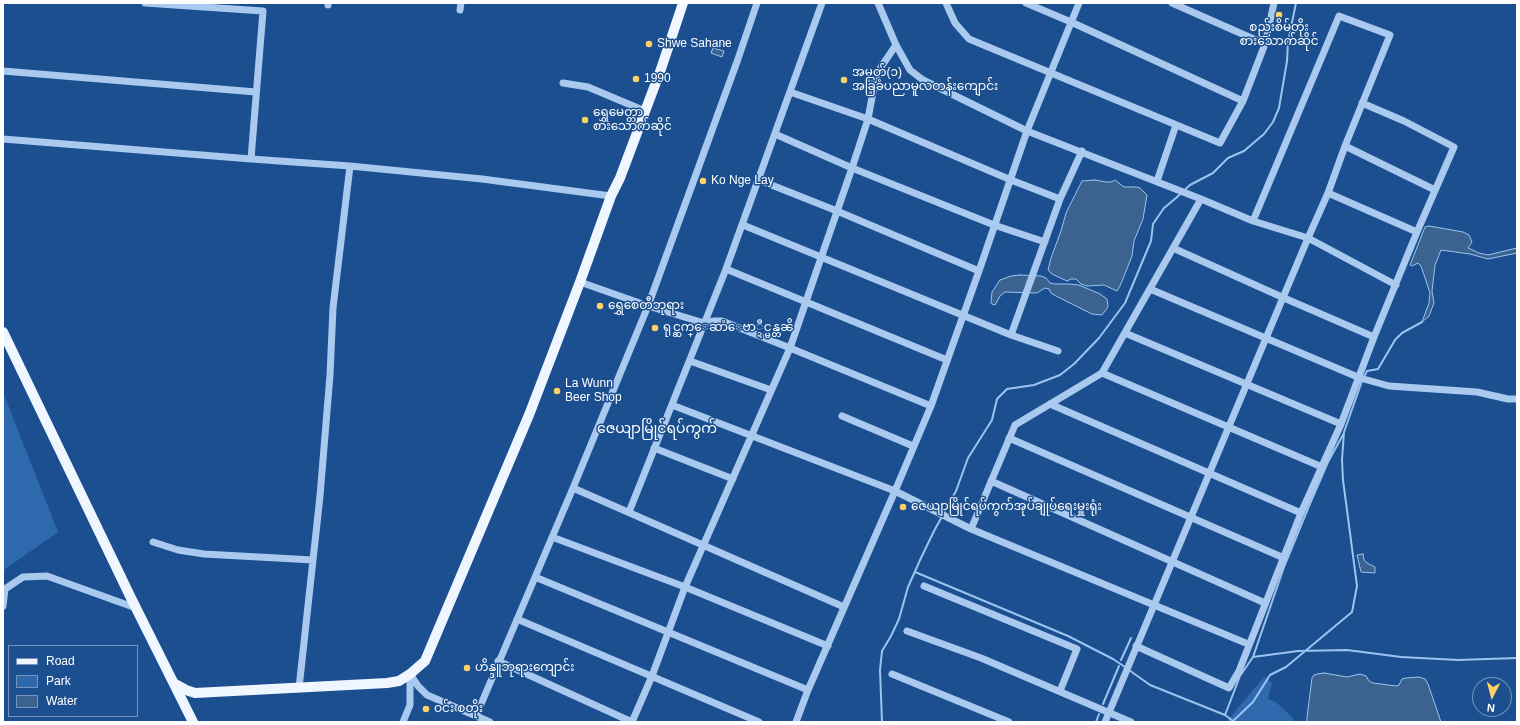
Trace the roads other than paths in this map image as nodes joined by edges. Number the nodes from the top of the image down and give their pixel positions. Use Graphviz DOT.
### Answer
graph roads {
  1 [pos="145,3"];
  2 [pos="683,3"];
  3 [pos="757,3"];
  4 [pos="822,3"];
  5 [pos="878,3"];
  6 [pos="946,3"];
  7 [pos="1026,3"];
  8 [pos="1079,3"];
  9 [pos="1172,3"];
  10 [pos="1274,3"];
  11 [pos="1071,22"];
  12 [pos="1265,44"];
  13 [pos="896,45"];
  14 [pos="3,71"];
  15 [pos="1051,74"];
  16 [pos="563,83"];
  17 [pos="256,92"];
  18 [pos="790,92"];
  19 [pos="1243,101"];
  20 [pos="1362,103"];
  21 [pos="645,111"];
  22 [pos="868,119"];
  23 [pos="1176,125"];
  24 [pos="1027,131"];
  25 [pos="775,134"];
  26 [pos="3,139"];
  27 [pos="1345,146"];
  28 [pos="1082,151"];
  29 [pos="251,160"];
  30 [pos="350,166"];
  31 [pos="852,168"];
  32 [pos="759,180"];
  33 [pos="1011,180"];
  34 [pos="1158,181"];
  35 [pos="1435,190"];
  36 [pos="1328,194"];
  37 [pos="611,196"];
  38 [pos="1060,199"];
  39 [pos="1201,199"];
  40 [pos="837,211"];
  41 [pos="1253,221"];
  42 [pos="743,225"];
  43 [pos="994,225"];
  44 [pos="1417,232"];
  45 [pos="1308,238"];
  46 [pos="1045,242"];
  47 [pos="1173,248"];
  48 [pos="821,256"];
  49 [pos="726,269"];
  50 [pos="979,271"];
  51 [pos="580,282"];
  52 [pos="1396,285"];
  53 [pos="1150,289"];
  54 [pos="1284,298"];
  55 [pos="806,301"];
  56 [pos="648,306"];
  57 [pos="963,316"];
  58 [pos="704,323"];
  59 [pos="3,332"];
  60 [pos="1125,333"];
  61 [pos="1011,335"];
  62 [pos="1374,337"];
  63 [pos="1266,338"];
  64 [pos="790,348"];
  65 [pos="1058,351"];
  66 [pos="947,360"];
  67 [pos="690,361"];
  68 [pos="1102,373"];
  69 [pos="1360,378"];
  70 [pos="1247,384"];
  71 [pos="772,390"];
  72 [pos="1517,399"];
  73 [pos="1050,404"];
  74 [pos="672,405"];
  75 [pos="930,406"];
  76 [pos="842,416"];
  77 [pos="1341,424"];
  78 [pos="1229,427"];
  79 [pos="752,435"];
  80 [pos="1009,438"];
  81 [pos="914,446"];
  82 [pos="654,448"];
  83 [pos="1322,468"];
  84 [pos="1209,473"];
  85 [pos="733,479"];
  86 [pos="991,481"];
  87 [pos="573,488"];
  88 [pos="895,491"];
  89 [pos="629,512"];
  90 [pos="1301,513"];
  91 [pos="1191,517"];
  92 [pos="971,529"];
  93 [pos="552,536"];
  94 [pos="153,542"];
  95 [pos="704,544"];
  96 [pos="1284,558"];
  97 [pos="313,560"];
  98 [pos="1172,562"];
  99 [pos="535,577"];
  100 [pos="924,586"];
  101 [pos="685,587"];
  102 [pos="1266,603"];
  103 [pos="1154,604"];
  104 [pos="3,606"];
  105 [pos="844,607"];
  106 [pos="136,608"];
  107 [pos="517,619"];
  108 [pos="907,631"];
  109 [pos="668,632"];
  110 [pos="1248,644"];
  111 [pos="828,646"];
  112 [pos="1136,646"];
  113 [pos="498,662"];
  114 [pos="410,674"];
  115 [pos="892,674"];
  116 [pos="652,676"];
  117 [pos="175,684"];
  118 [pos="299,688"];
  119 [pos="808,690"];
  120 [pos="1060,691"];
  121 [pos="1109,712"];
  122 [pos="476,716"];
  123 [pos="193,722"];
  124 [pos="403,722"];
  125 [pos="490,722"];
  126 [pos="632,722"];
  127 [pos="759,722"];
  128 [pos="796,722"];
  129 [pos="1009,722"];
  130 [pos="1105,722"];
  131 [pos="1132,722"];
  1 -- 17 [label="street"];
  2 -- 21 [label="main road"];
  3 -- 56 [label="street"];
  4 -- 18 [label="street"];
  5 -- 13 [label="street"];
  6 -- 15 [label="street"];
  7 -- 11 [label="street"];
  8 -- 11 [label="street"];
  9 -- 12 [label="street"];
  10 -- 12 [label="street"];
  11 -- 15 [label="street"];
  11 -- 19 [label="street"];
  12 -- 19 [label="street"];
  13 -- 22 [label="street"];
  13 -- 24 [label="street"];
  14 -- 17 [label="street"];
  15 -- 23 [label="street"];
  15 -- 24 [label="street"];
  16 -- 21 [label="street"];
  17 -- 29 [label="street"];
  18 -- 22 [label="street"];
  18 -- 25 [label="street"];
  19 -- 23 [label="street"];
  20 -- 27 [label="street"];
  20 -- 35 [label="street"];
  20 -- 41 [label="street"];
  21 -- 37 [label="main road"];
  22 -- 31 [label="street"];
  22 -- 33 [label="street"];
  23 -- 34 [label="street"];
  24 -- 28 [label="street"];
  24 -- 33 [label="street"];
  25 -- 31 [label="street"];
  25 -- 32 [label="street"];
  26 -- 29 [label="street"];
  27 -- 35 [label="street"];
  27 -- 36 [label="street"];
  28 -- 34 [label="street"];
  28 -- 38 [label="street"];
  29 -- 30 [label="street"];
  30 -- 37 [label="street"];
  30 -- 97 [label="street"];
  31 -- 40 [label="street"];
  31 -- 43 [label="street"];
  32 -- 40 [label="street"];
  32 -- 42 [label="street"];
  33 -- 38 [label="street"];
  33 -- 43 [label="street"];
  34 -- 39 [label="street"];
  35 -- 44 [label="street"];
  36 -- 44 [label="street"];
  36 -- 45 [label="street"];
  37 -- 51 [label="main road"];
  38 -- 46 [label="street"];
  39 -- 41 [label="street"];
  39 -- 47 [label="street"];
  40 -- 48 [label="street"];
  40 -- 50 [label="street"];
  41 -- 45 [label="street"];
  42 -- 48 [label="street"];
  42 -- 49 [label="street"];
  43 -- 46 [label="street"];
  43 -- 50 [label="street"];
  44 -- 52 [label="street"];
  45 -- 52 [label="street"];
  45 -- 54 [label="street"];
  46 -- 61 [label="street"];
  47 -- 53 [label="street"];
  47 -- 54 [label="street"];
  48 -- 55 [label="street"];
  48 -- 57 [label="street"];
  49 -- 55 [label="street"];
  49 -- 58 [label="street"];
  50 -- 57 [label="street"];
  51 -- 56 [label="street"];
  51 -- 114 [label="main road"];
  52 -- 62 [label="street"];
  53 -- 60 [label="street"];
  53 -- 63 [label="street"];
  54 -- 62 [label="street"];
  54 -- 63 [label="street"];
  55 -- 64 [label="street"];
  55 -- 66 [label="street"];
  56 -- 58 [label="street"];
  56 -- 87 [label="street"];
  57 -- 61 [label="street"];
  57 -- 66 [label="street"];
  58 -- 64 [label="street"];
  58 -- 67 [label="street"];
  59 -- 106 [label="main road"];
  60 -- 68 [label="street"];
  60 -- 70 [label="street"];
  61 -- 65 [label="street"];
  62 -- 69 [label="street"];
  63 -- 69 [label="street"];
  63 -- 70 [label="street"];
  64 -- 71 [label="street"];
  64 -- 75 [label="street"];
  66 -- 75 [label="street"];
  67 -- 71 [label="street"];
  67 -- 74 [label="street"];
  68 -- 73 [label="street"];
  68 -- 78 [label="street"];
  69 -- 72 [label="street"];
  69 -- 77 [label="street"];
  70 -- 77 [label="street"];
  70 -- 78 [label="street"];
  71 -- 79 [label="street"];
  73 -- 80 [label="street"];
  73 -- 84 [label="street"];
  74 -- 79 [label="street"];
  74 -- 82 [label="street"];
  75 -- 81 [label="street"];
  76 -- 81 [label="street"];
  77 -- 83 [label="street"];
  78 -- 83 [label="street"];
  78 -- 84 [label="street"];
  79 -- 85 [label="street"];
  79 -- 88 [label="street"];
  80 -- 86 [label="street"];
  80 -- 91 [label="street"];
  81 -- 88 [label="street"];
  82 -- 85 [label="street"];
  82 -- 89 [label="street"];
  83 -- 90 [label="street"];
  84 -- 90 [label="street"];
  84 -- 91 [label="street"];
  85 -- 95 [label="street"];
  86 -- 92 [label="street"];
  86 -- 98 [label="street"];
  87 -- 89 [label="street"];
  87 -- 93 [label="street"];
  88 -- 92 [label="street"];
  88 -- 105 [label="street"];
  89 -- 95 [label="street"];
  90 -- 96 [label="street"];
  91 -- 96 [label="street"];
  91 -- 98 [label="street"];
  92 -- 103 [label="street"];
  93 -- 99 [label="street"];
  93 -- 101 [label="street"];
  94 -- 97 [label="street"];
  95 -- 101 [label="street"];
  95 -- 105 [label="street"];
  96 -- 102 [label="street"];
  97 -- 118 [label="street"];
  98 -- 102 [label="street"];
  98 -- 103 [label="street"];
  99 -- 107 [label="street"];
  99 -- 109 [label="street"];
  100 -- 120 [label="street"];
  101 -- 109 [label="street"];
  101 -- 111 [label="street"];
  102 -- 110 [label="street"];
  103 -- 110 [label="street"];
  103 -- 112 [label="street"];
  104 -- 106 [label="street"];
  105 -- 111 [label="street"];
  106 -- 117 [label="main road"];
  107 -- 113 [label="street"];
  107 -- 116 [label="street"];
  108 -- 120 [label="street"];
  109 -- 116 [label="street"];
  109 -- 119 [label="street"];
  110 -- 112 [label="street"];
  111 -- 119 [label="street"];
  112 -- 121 [label="street"];
  113 -- 122 [label="street"];
  113 -- 126 [label="street"];
  114 -- 118 [label="main road"];
  114 -- 122 [label="street"];
  114 -- 124 [label="street"];
  115 -- 129 [label="street"];
  116 -- 126 [label="street"];
  116 -- 127 [label="street"];
  117 -- 118 [label="main road"];
  117 -- 123 [label="main road"];
  119 -- 128 [label="street"];
  120 -- 121 [label="street"];
  121 -- 130 [label="street"];
  121 -- 131 [label="street"];
  122 -- 125 [label="street"];
}
